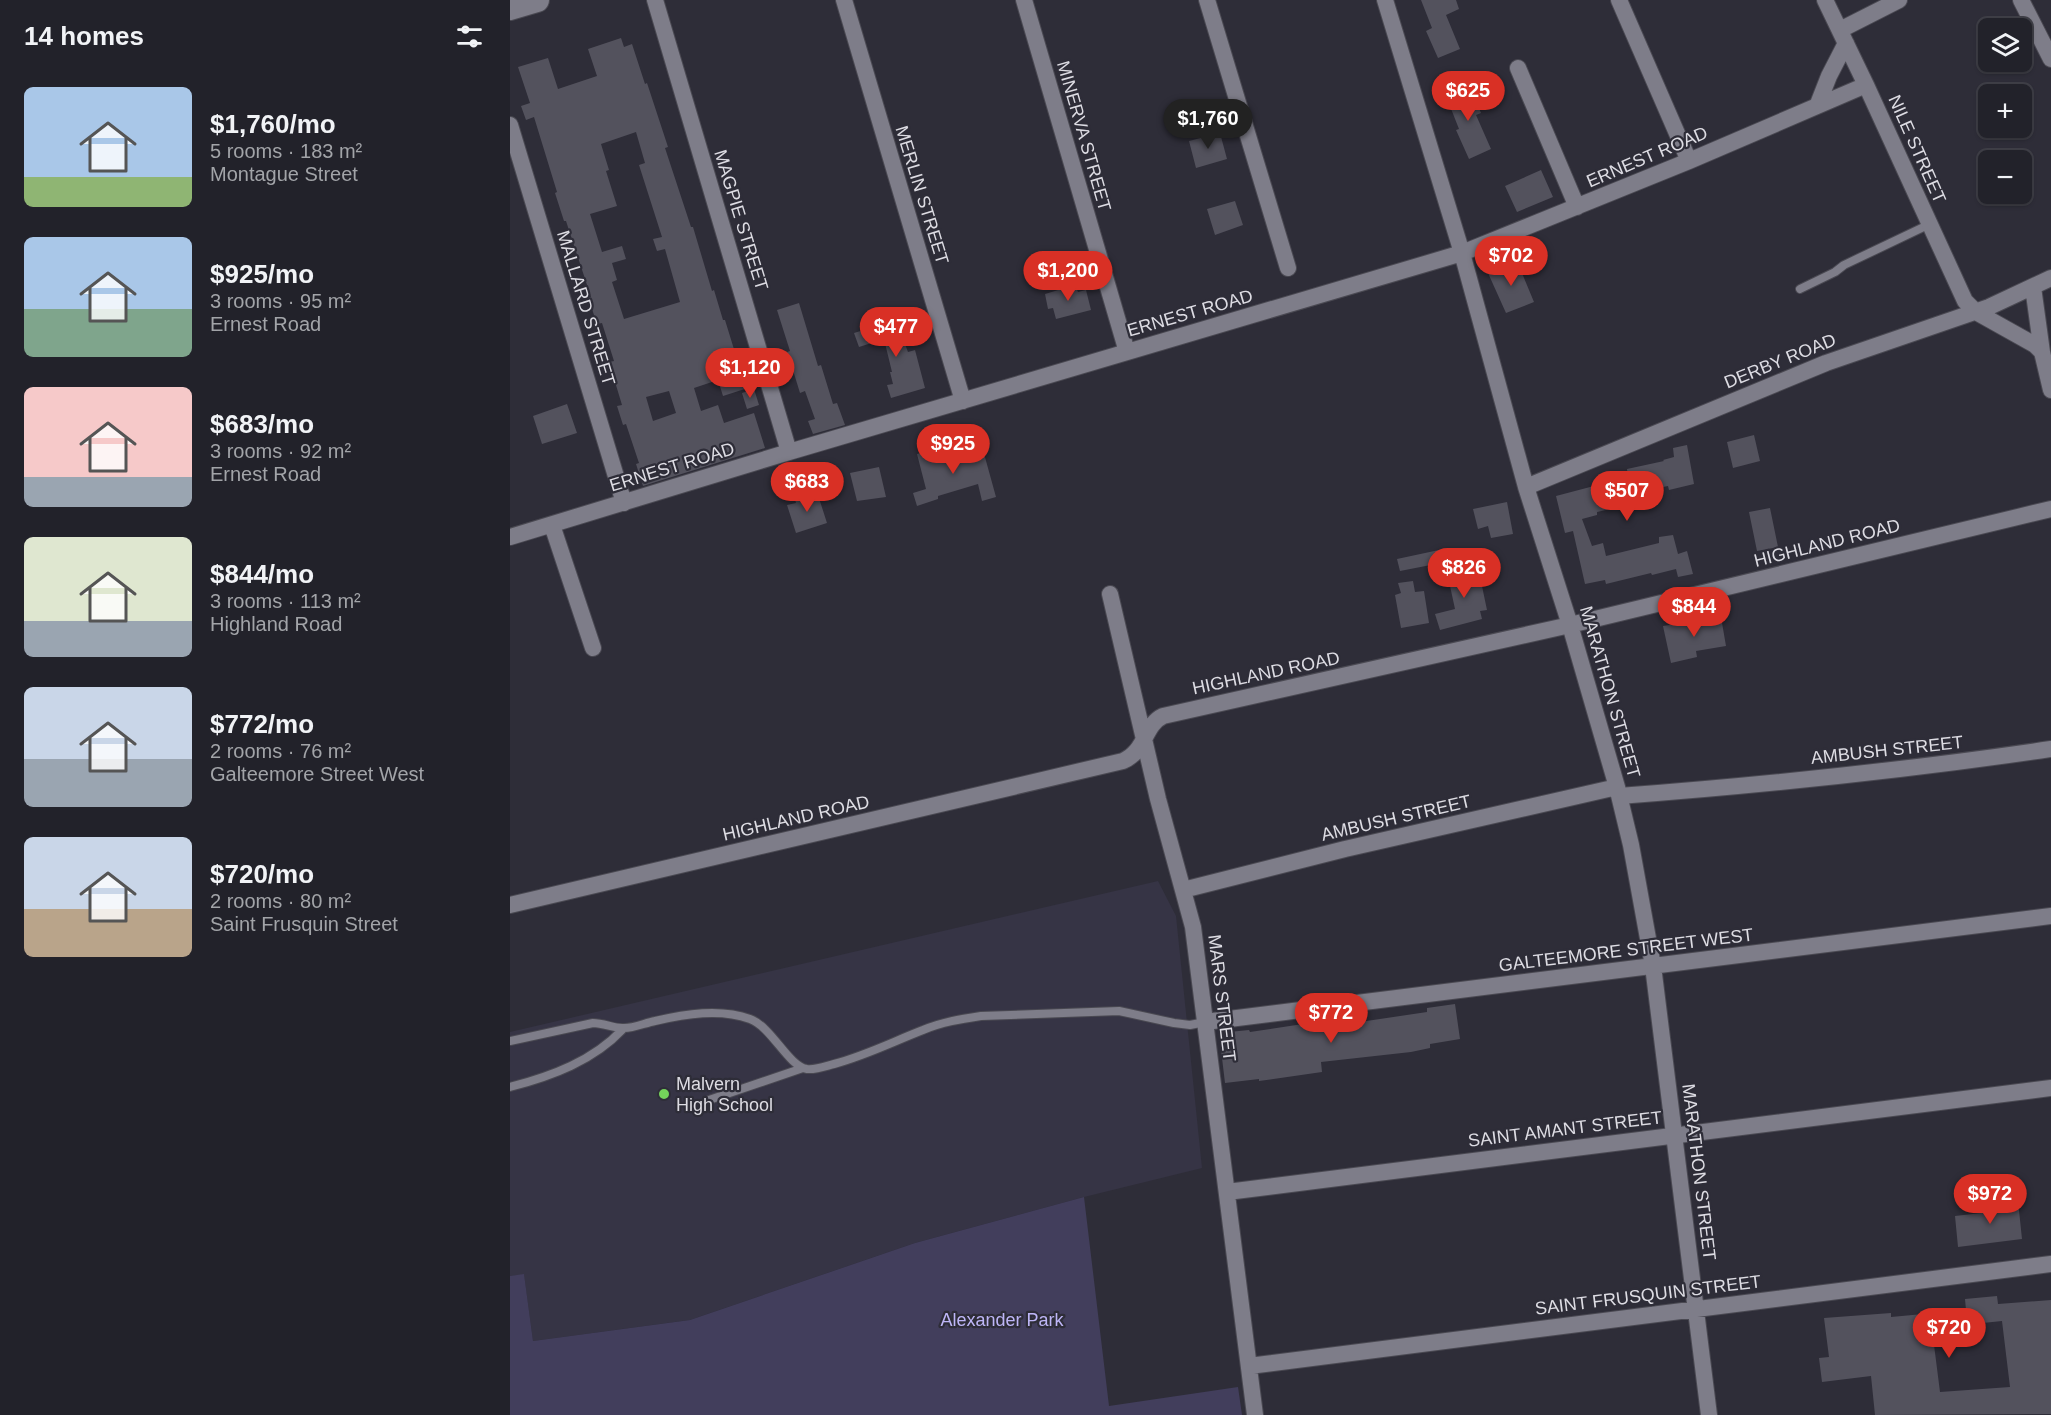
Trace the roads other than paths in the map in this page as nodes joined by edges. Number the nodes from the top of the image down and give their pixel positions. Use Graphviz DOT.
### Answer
graph roads {
  1 [pos="537,0"];
  2 [pos="655,0"];
  3 [pos="844,0"];
  4 [pos="1024,0"];
  5 [pos="1207,0"];
  6 [pos="1384,0"];
  7 [pos="1619,0"];
  8 [pos="1825,0"];
  9 [pos="1899,0"];
  10 [pos="2021,0"];
  11 [pos="510,8"];
  12 [pos="1843,36"];
  13 [pos="2051,59"];
  14 [pos="1518,68"];
  15 [pos="1866,85"];
  16 [pos="1818,104"];
  17 [pos="510,125"];
  18 [pos="1689,161"];
  19 [pos="1577,207"];
  20 [pos="1930,224"];
  21 [pos="1462,253"];
  22 [pos="1288,268"];
  23 [pos="2051,278"];
  24 [pos="2033,287"];
  25 [pos="1800,289"];
  26 [pos="1976,312"];
  27 [pos="1127,352"];
  28 [pos="2042,352"];
  29 [pos="2051,390"];
  30 [pos="963,401"];
  31 [pos="789,452"];
  32 [pos="1526,487"];
  33 [pos="624,503"];
  34 [pos="2051,509"];
  35 [pos="552,525"];
  36 [pos="510,537"];
  37 [pos="1110,594"];
  38 [pos="1570,625"];
  39 [pos="593,648"];
  40 [pos="1144,741"];
  41 [pos="2051,749"];
  42 [pos="1618,792"];
  43 [pos="1184,890"];
  44 [pos="510,904"];
  45 [pos="2051,916"];
  46 [pos="1653,966"];
  47 [pos="1205,1022"];
  48 [pos="623,1029"];
  49 [pos="510,1041"];
  50 [pos="803,1068"];
  51 [pos="510,1087"];
  52 [pos="2051,1088"];
  53 [pos="709,1100"];
  54 [pos="1675,1135"];
  55 [pos="1227,1192"];
  56 [pos="2051,1264"];
  57 [pos="1697,1308"];
  58 [pos="1249,1366"];
  59 [pos="1255,1415"];
  60 [pos="1709,1415"];
  1 -- 11 [label="main road"];
  2 -- 31 [label="street, MAGPIE STREET"];
  3 -- 30 [label="street, MERLIN STREET"];
  4 -- 27 [label="street, MINERVA STREET"];
  5 -- 22 [label="street"];
  6 -- 21 [label="street, MARATHON STREET"];
  7 -- 18 [label="street"];
  8 -- 12 [label="street, NILE STREET"];
  9 -- 12 [label="street"];
  10 -- 13 [label="street"];
  12 -- 15 [label="street, NILE STREET"];
  12 -- 16 [label="street"];
  14 -- 19 [label="street"];
  15 -- 16 [label="street, ERNEST ROAD"];
  15 -- 20 [label="street, NILE STREET"];
  16 -- 18 [label="street, ERNEST ROAD"];
  17 -- 33 [label="street, MALLARD STREET"];
  18 -- 19 [label="street, ERNEST ROAD"];
  19 -- 21 [label="street, ERNEST ROAD"];
  20 -- 25 [label="lane"];
  20 -- 26 [label="street, NILE STREET"];
  21 -- 27 [label="street, ERNEST ROAD"];
  21 -- 32 [label="street, MARATHON STREET"];
  23 -- 24 [label="street, DERBY ROAD"];
  24 -- 26 [label="street, DERBY ROAD"];
  24 -- 28 [label="street"];
  26 -- 28 [label="street"];
  26 -- 32 [label="street, DERBY ROAD"];
  27 -- 30 [label="street, ERNEST ROAD"];
  28 -- 29 [label="street"];
  30 -- 31 [label="street, ERNEST ROAD"];
  31 -- 33 [label="street, ERNEST ROAD"];
  32 -- 38 [label="street, MARATHON STREET"];
  33 -- 35 [label="street, ERNEST ROAD"];
  34 -- 38 [label="street, HIGHLAND ROAD"];
  35 -- 36 [label="street, ERNEST ROAD"];
  35 -- 39 [label="street"];
  37 -- 40 [label="street, MARS STREET"];
  38 -- 40 [label="street, HIGHLAND ROAD"];
  38 -- 42 [label="street, MARATHON STREET"];
  40 -- 43 [label="street, MARS STREET"];
  40 -- 44 [label="street, HIGHLAND ROAD"];
  41 -- 42 [label="street, AMBUSH STREET"];
  42 -- 43 [label="street, AMBUSH STREET"];
  42 -- 46 [label="street, MARATHON STREET"];
  43 -- 47 [label="street, MARS STREET"];
  45 -- 46 [label="street, GALTEEMORE STREET WEST"];
  46 -- 47 [label="street, GALTEEMORE STREET WEST"];
  46 -- 54 [label="street, MARATHON STREET"];
  47 -- 50 [label="lane"];
  47 -- 55 [label="street, MARS STREET"];
  48 -- 49 [label="lane"];
  48 -- 50 [label="lane"];
  48 -- 51 [label="lane"];
  50 -- 53 [label="lane"];
  52 -- 54 [label="street, SAINT AMANT STREET"];
  54 -- 55 [label="street, SAINT AMANT STREET"];
  54 -- 57 [label="street, MARATHON STREET"];
  55 -- 58 [label="street, MARS STREET"];
  56 -- 57 [label="street, SAINT FRUSQUIN STREET"];
  57 -- 58 [label="street, SAINT FRUSQUIN STREET"];
  57 -- 60 [label="street, MARATHON STREET"];
  58 -- 59 [label="street, MARS STREET"];
}
